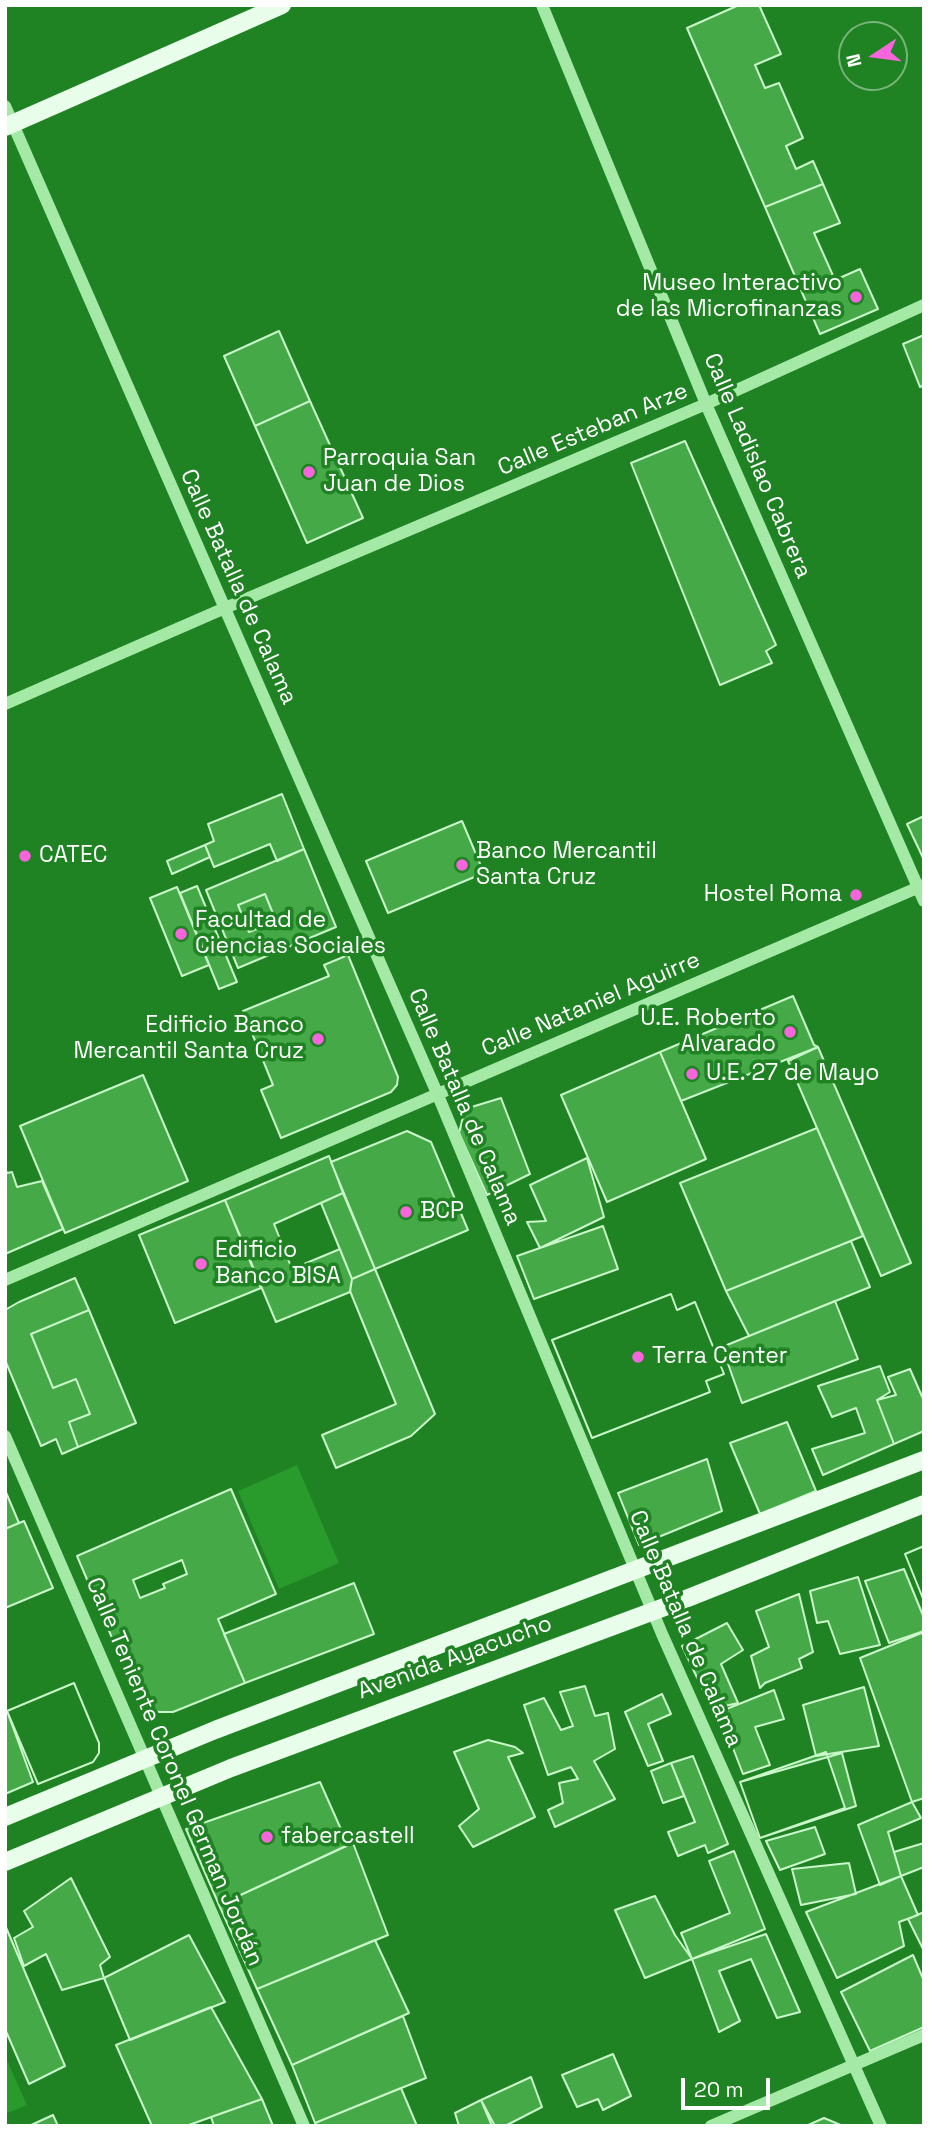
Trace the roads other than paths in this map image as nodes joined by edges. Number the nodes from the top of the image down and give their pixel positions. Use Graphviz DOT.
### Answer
graph roads {
  1 [pos="282,5"];
  2 [pos="542,5"];
  3 [pos="5,106"];
  4 [pos="9,126"];
  5 [pos="924,305"];
  6 [pos="706,404"];
  7 [pos="225,608"];
  8 [pos="5,704"];
  9 [pos="921,887"];
  10 [pos="924,901"];
  11 [pos="437,1093"];
  12 [pos="5,1280"];
  13 [pos="5,1436"];
  14 [pos="924,1460"];
  15 [pos="924,1504"];
  16 [pos="636,1570"];
  17 [pos="652,1611"];
  18 [pos="146,1759"];
  19 [pos="162,1796"];
  20 [pos="5,1817"];
  21 [pos="5,1862"];
  22 [pos="924,2035"];
  23 [pos="855,2065"];
  24 [pos="304,2126"];
  25 [pos="711,2126"];
  26 [pos="881,2126"];
  1 -- 4 [label="main road"];
  2 -- 6 [label="street, Calle Ladislao Cabrera"];
  3 -- 4 [label="street, Calle Batalla de Calama"];
  4 -- 7 [label="street, Calle Batalla de Calama"];
  5 -- 6 [label="street, Calle Esteban Arze"];
  6 -- 7 [label="street, Calle Esteban Arze"];
  6 -- 9 [label="street, Calle Ladislao Cabrera"];
  7 -- 8 [label="street, Calle Esteban Arze"];
  7 -- 11 [label="street, Calle Batalla de Calama"];
  9 -- 10 [label="street, Calle Ladislao Cabrera"];
  9 -- 11 [label="street, Calle Nataniel Aguirre"];
  11 -- 12 [label="street, Calle Nataniel Aguirre"];
  11 -- 16 [label="street, Calle Batalla de Calama"];
  13 -- 18 [label="street, Calle Teniente Coronel German Jordán"];
  14 -- 16 [label="main road, Avenida Ayacucho"];
  15 -- 17 [label="main road, Avenida Ayacucho"];
  16 -- 17 [label="street, Calle Batalla de Calama"];
  16 -- 18 [label="main road, Avenida Ayacucho"];
  17 -- 19 [label="main road, Avenida Ayacucho"];
  17 -- 23 [label="street, Calle Batalla de Calama"];
  18 -- 19 [label="street, Calle Teniente Coronel German Jordán"];
  18 -- 20 [label="main road, Avenida Ayacucho"];
  19 -- 21 [label="main road, Avenida Ayacucho"];
  19 -- 24 [label="street, Calle Teniente Coronel German Jordán"];
  22 -- 23 [label="street"];
  23 -- 25 [label="street"];
  23 -- 26 [label="street, Calle Batalla de Calama"];
}
